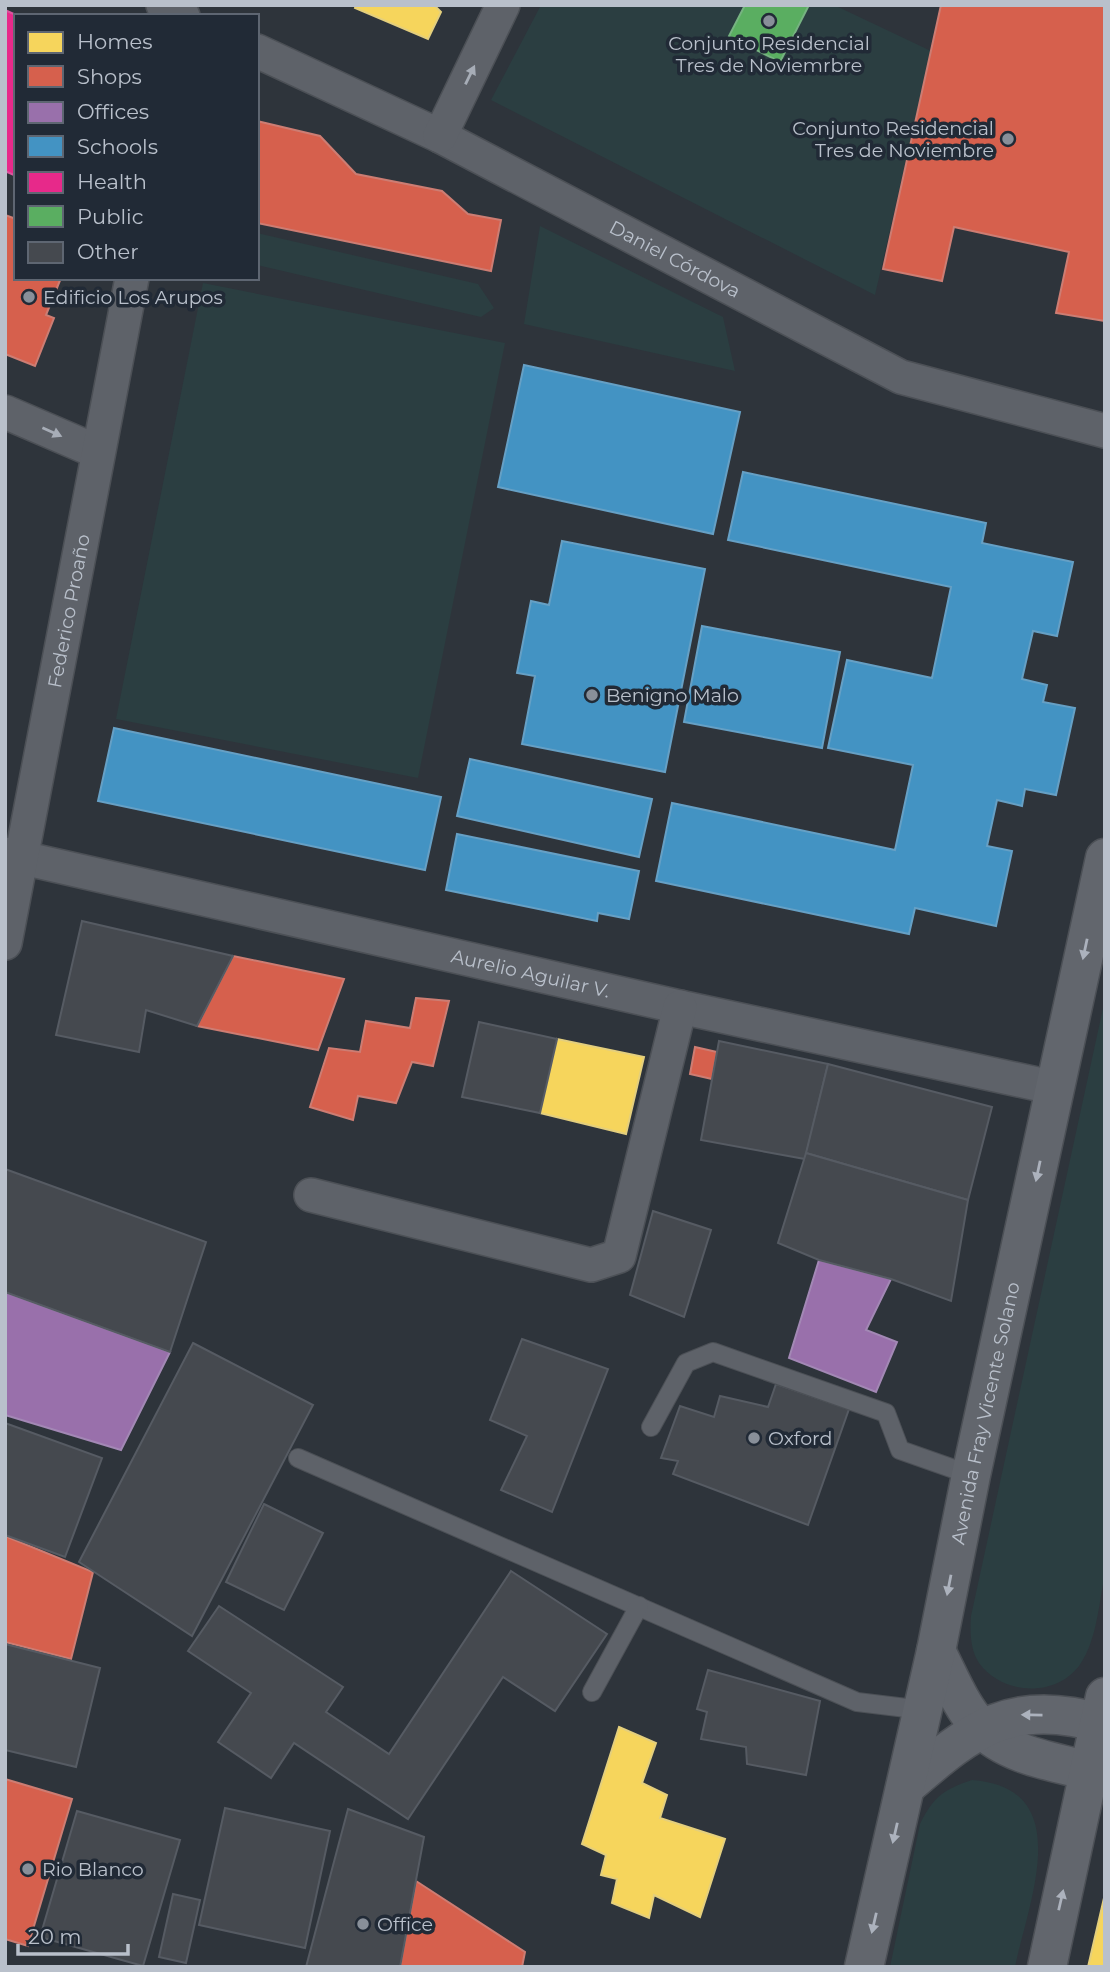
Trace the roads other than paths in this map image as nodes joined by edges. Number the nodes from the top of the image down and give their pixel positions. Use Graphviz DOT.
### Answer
graph roads {
  1 [pos="163,5"];
  2 [pos="503,5"];
  3 [pos="180,14"];
  4 [pos="259,52"];
  5 [pos="440,136"];
  6 [pos="132,280"];
  7 [pos="5,412"];
  8 [pos="1105,431"];
  9 [pos="98,452"];
  10 [pos="14,857"];
  11 [pos="1105,858"];
  12 [pos="5,943"];
  13 [pos="680,1007"];
  14 [pos="1056,1088"];
  15 [pos="311,1195"];
  16 [pos="651,1427"];
  17 [pos="298,1458"];
  18 [pos="971,1475"];
  19 [pos="639,1606"];
  20 [pos="936,1651"];
  21 [pos="592,1692"];
  22 [pos="923,1710"];
  23 [pos="1103,1714"];
  24 [pos="980,1728"];
  25 [pos="1097,1773"];
  26 [pos="906,1786"];
  27 [pos="864,1967"];
  28 [pos="1046,1967"];
  1 -- 3 [label="street"];
  5 -- 2 [label="street, one-way"];
  4 -- 5 [label="street, Daniel Córdova"];
  5 -- 8 [label="street, Daniel Córdova"];
  6 -- 9 [label="street, Federico Proaño"];
  7 -- 9 [label="street, one-way"];
  9 -- 10 [label="street, Federico Proaño"];
  10 -- 12 [label="street, Federico Proaño"];
  10 -- 13 [label="street, Aurelio Aguilar V."];
  11 -- 14 [label="main road, Avenida Fray Vicente Solano, one-way"];
  13 -- 14 [label="street, Aurelio Aguilar V."];
  13 -- 15 [label="street"];
  14 -- 18 [label="main road, Avenida Fray Vicente Solano, one-way"];
  16 -- 18 [label="lane"];
  17 -- 19 [label="lane"];
  18 -- 20 [label="main road, Avenida Fray Vicente Solano, one-way"];
  19 -- 21 [label="lane"];
  19 -- 22 [label="lane"];
  20 -- 22 [label="main road, Avenida Fray Vicente Solano"];
  20 -- 24 [label="main road"];
  22 -- 26 [label="main road, Avenida Fray Vicente Solano"];
  23 -- 24 [label="main road, one-way"];
  23 -- 25 [label="main road"];
  24 -- 25 [label="main road"];
  24 -- 26 [label="main road"];
  28 -- 25 [label="main road, one-way"];
  26 -- 27 [label="main road, Avenida Fray Vicente Solano, one-way"];
}
